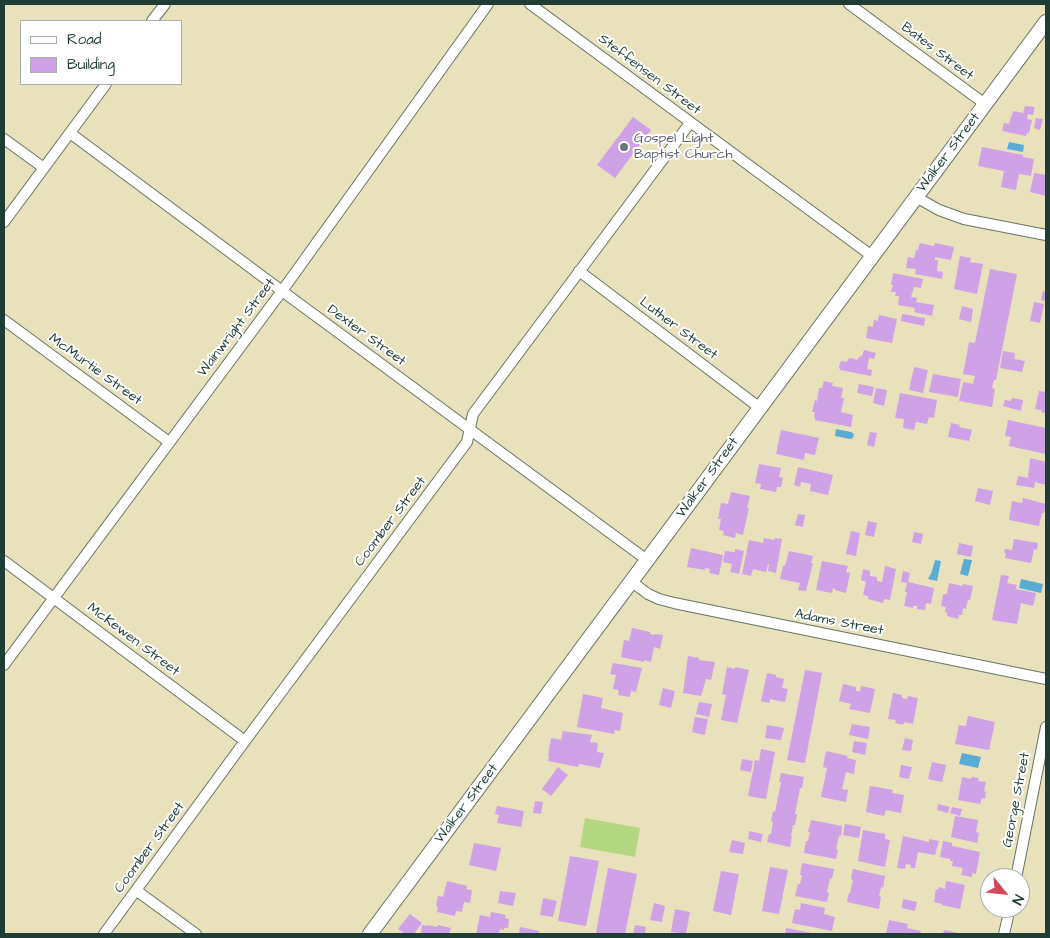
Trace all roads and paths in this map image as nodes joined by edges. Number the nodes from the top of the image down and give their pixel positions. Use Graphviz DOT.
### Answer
graph roads {
  1 [pos="165,4"];
  2 [pos="488,4"];
  3 [pos="530,4"];
  4 [pos="850,4"];
  5 [pos="153,20"];
  6 [pos="1046,22"];
  7 [pos="105,85"];
  8 [pos="985,104"];
  9 [pos="690,123"];
  10 [pos="70,133"];
  11 [pos="4,139"];
  12 [pos="44,168"];
  13 [pos="916,197"];
  14 [pos="4,222"];
  15 [pos="1046,236"];
  16 [pos="872,256"];
  17 [pos="579,271"];
  18 [pos="282,291"];
  19 [pos="4,320"];
  20 [pos="760,408"];
  21 [pos="470,430"];
  22 [pos="169,442"];
  23 [pos="647,560"];
  24 [pos="4,561"];
  25 [pos="632,582"];
  26 [pos="54,598"];
  27 [pos="4,665"];
  28 [pos="1046,679"];
  29 [pos="1046,726"];
  30 [pos="245,741"];
  31 [pos="1018,868"];
  32 [pos="137,890"];
  33 [pos="1008,918"];
  34 [pos="104,934"];
  35 [pos="196,934"];
  36 [pos="370,934"];
  37 [pos="1004,934"];
  1 -- 5 [label="street"];
  2 -- 18 [label="street, Wainwright Street"];
  3 -- 9 [label="street, Steffensen Street"];
  4 -- 8 [label="street, Bates Street"];
  6 -- 8 [label="main road, Walker Street"];
  7 -- 10 [label="street"];
  8 -- 13 [label="main road, Walker Street"];
  9 -- 16 [label="street, Steffensen Street"];
  9 -- 17 [label="street, Coomber Street"];
  10 -- 12 [label="street"];
  10 -- 18 [label="street, Dexter Street"];
  11 -- 12 [label="street"];
  12 -- 14 [label="street"];
  13 -- 15 [label="street"];
  13 -- 16 [label="main road, Walker Street"];
  16 -- 20 [label="main road, Walker Street"];
  17 -- 20 [label="street, Luther Street"];
  17 -- 21 [label="street, Coomber Street"];
  18 -- 21 [label="street, Dexter Street"];
  18 -- 22 [label="street, Wainwright Street"];
  19 -- 22 [label="street, McMurtie Street"];
  20 -- 23 [label="main road, Walker Street"];
  21 -- 23 [label="street, Dexter Street"];
  21 -- 30 [label="street, Coomber Street"];
  22 -- 26 [label="street, Wainwright Street"];
  23 -- 25 [label="main road, Walker Street"];
  24 -- 26 [label="street, McKewen Street"];
  25 -- 28 [label="street, Adams Street"];
  25 -- 36 [label="main road, Walker Street"];
  26 -- 27 [label="street, Wainwright Street"];
  26 -- 30 [label="street, McKewen Street"];
  29 -- 31 [label="street, George Street"];
  30 -- 32 [label="street, Coomber Street"];
  32 -- 34 [label="street, Coomber Street"];
  32 -- 35 [label="street"];
  33 -- 37 [label="street"];
}
